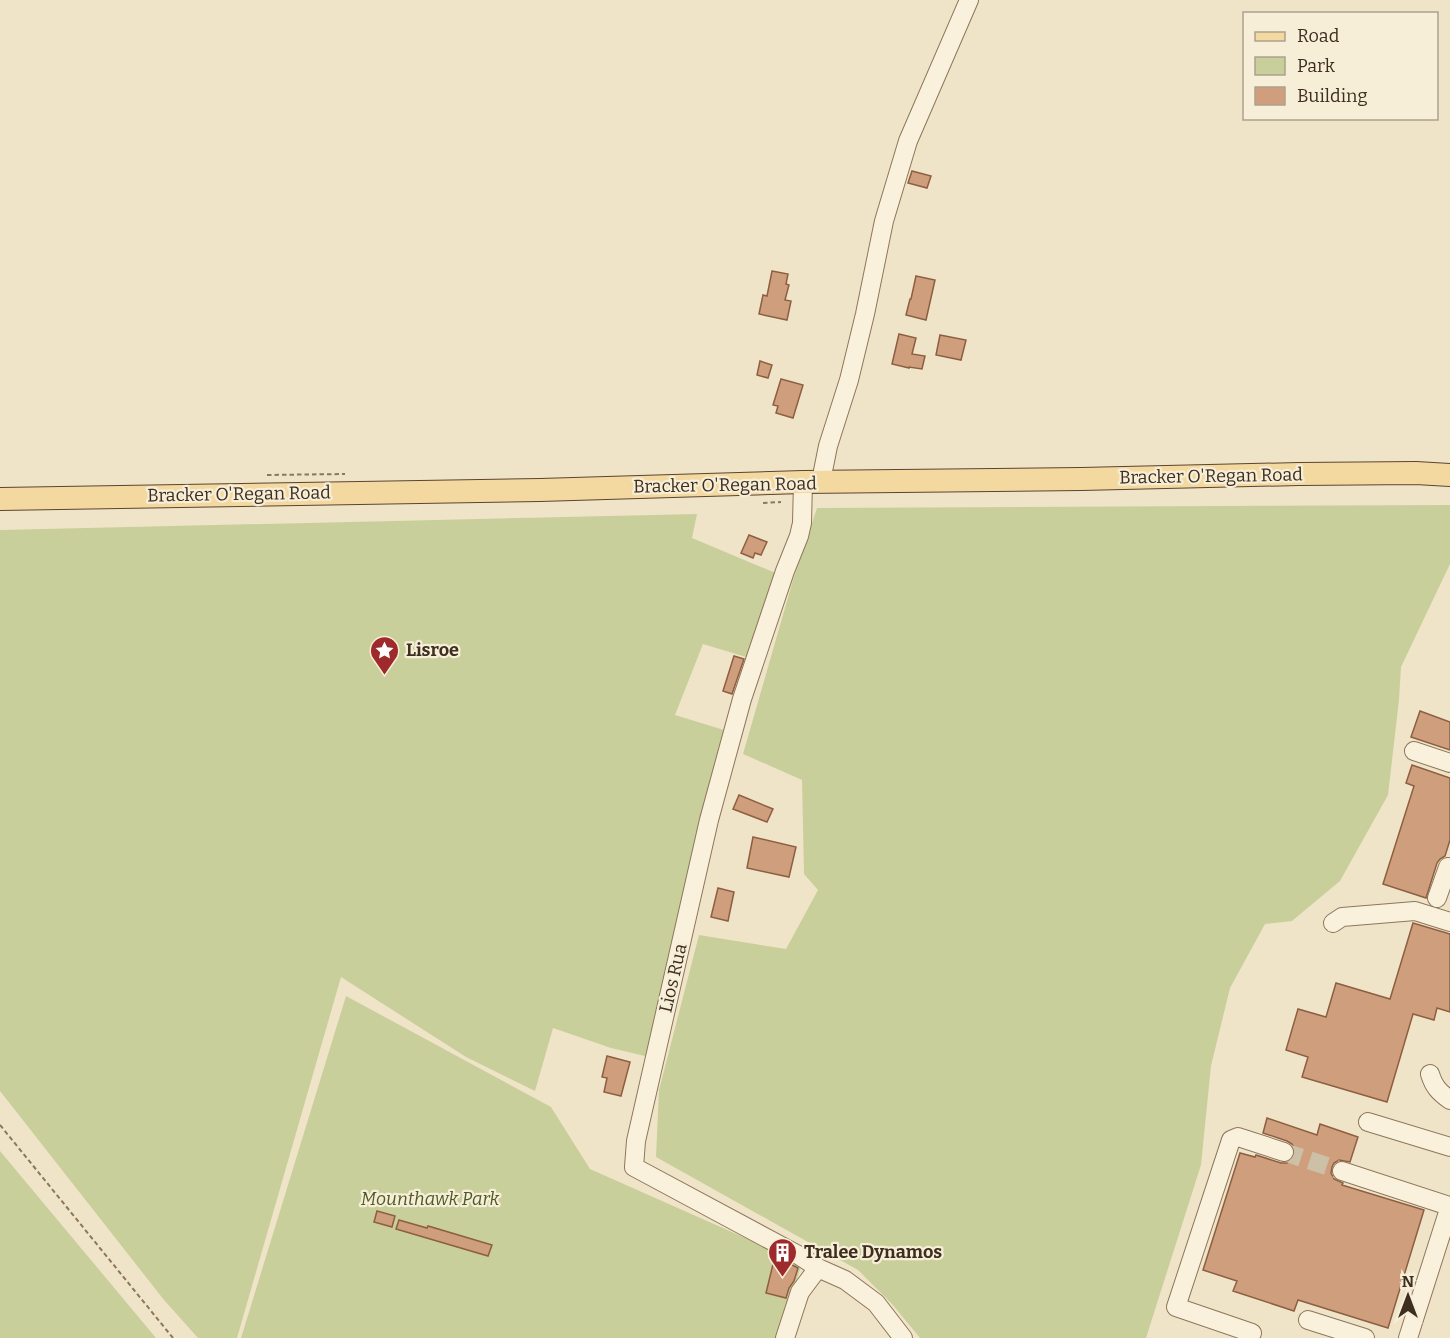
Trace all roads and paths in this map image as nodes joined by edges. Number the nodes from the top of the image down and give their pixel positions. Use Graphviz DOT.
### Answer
graph roads {
  1 [pos="969,0"];
  2 [pos="1450,475"];
  3 [pos="813,482"];
  4 [pos="0,499"];
  5 [pos="1414,751"];
  6 [pos="1450,763"];
  7 [pos="1449,865"];
  8 [pos="1437,898"];
  9 [pos="1450,922"];
  10 [pos="1333,923"];
  11 [pos="1430,1074"];
  12 [pos="1450,1100"];
  13 [pos="1368,1122"];
  14 [pos="0,1125"];
  15 [pos="1450,1147"];
  16 [pos="1284,1152"];
  17 [pos="1342,1171"];
  18 [pos="1450,1206"];
  19 [pos="818,1268"];
  20 [pos="1308,1320"];
  21 [pos="173,1338"];
  22 [pos="785,1338"];
  23 [pos="903,1338"];
  24 [pos="1250,1338"];
  25 [pos="1365,1338"];
  26 [pos="1408,1338"];
  1 -- 3 [label="street"];
  2 -- 3 [label="main road, Bracker O'Regan Road"];
  3 -- 4 [label="main road, Bracker O'Regan Road"];
  3 -- 19 [label="street, Lios Rua"];
  5 -- 6 [label="street"];
  7 -- 8 [label="street"];
  9 -- 10 [label="street"];
  11 -- 12 [label="street"];
  13 -- 15 [label="street"];
  14 -- 21 [label="path"];
  16 -- 24 [label="street"];
  17 -- 18 [label="street"];
  18 -- 26 [label="street"];
  19 -- 22 [label="street"];
  19 -- 23 [label="street, Lios Rua"];
  20 -- 25 [label="street"];
}
